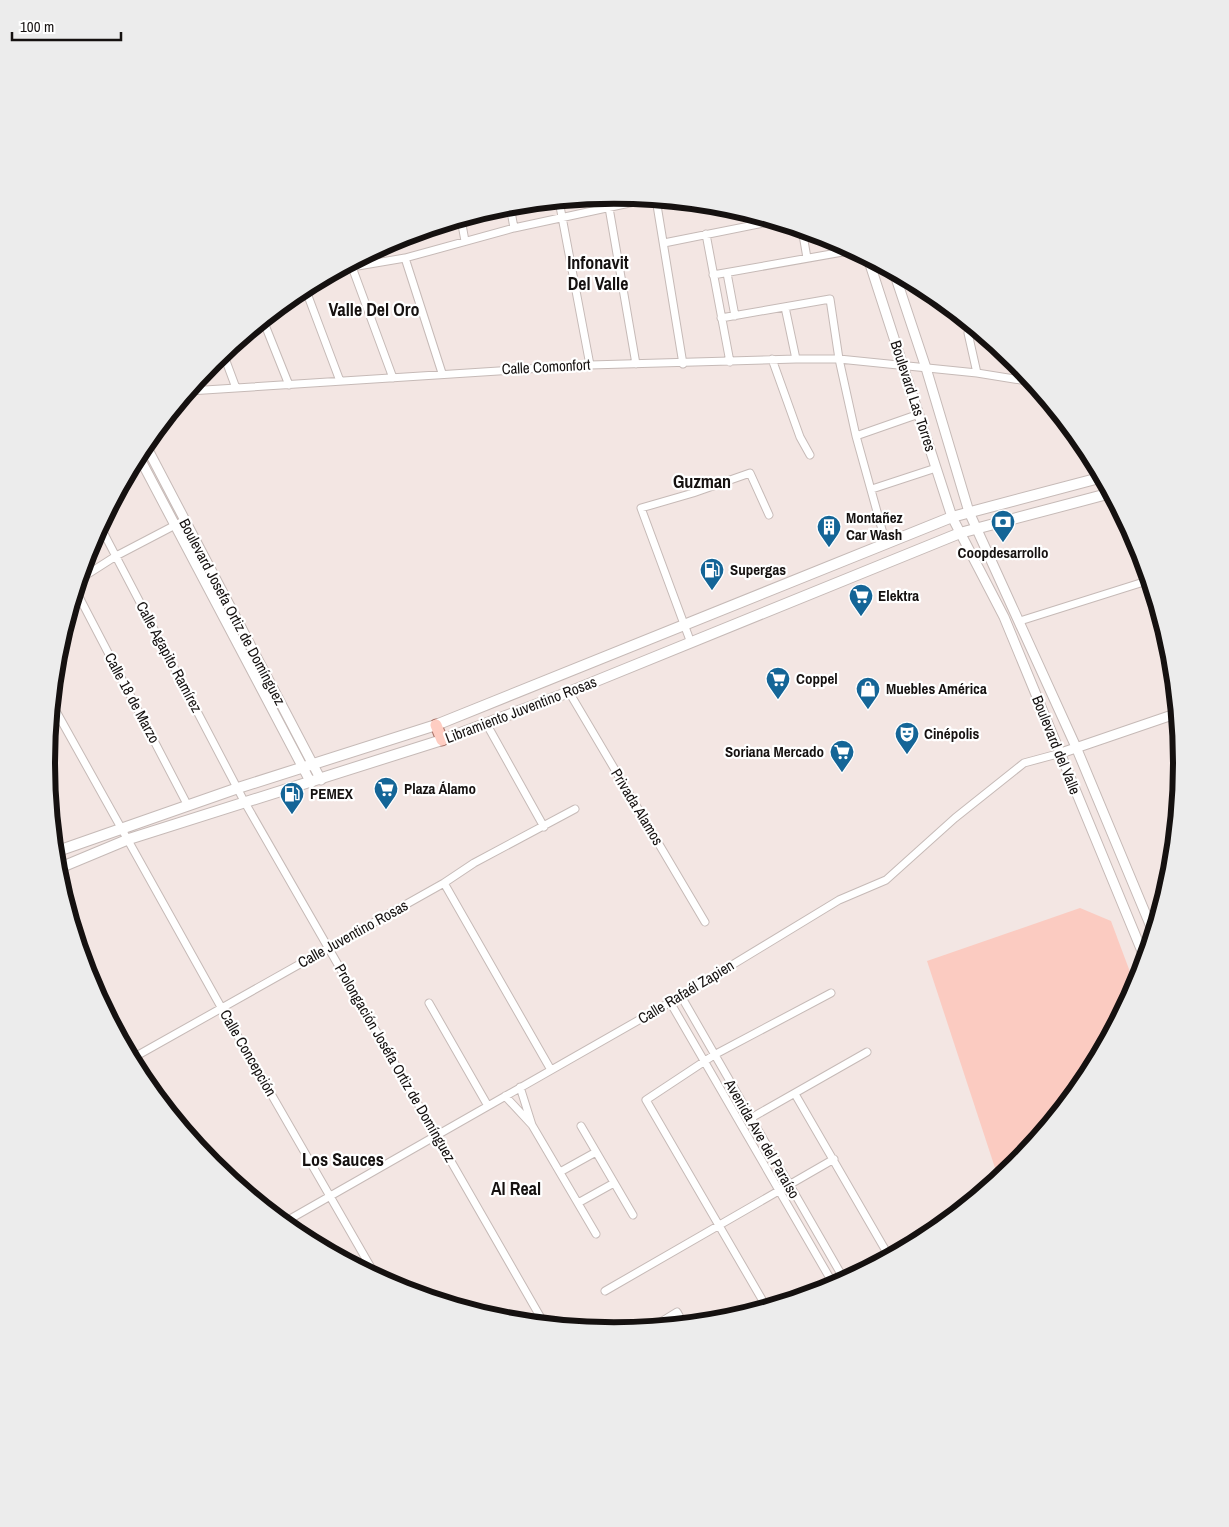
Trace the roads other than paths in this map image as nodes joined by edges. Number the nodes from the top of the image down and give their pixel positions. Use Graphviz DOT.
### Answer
graph roads {
  1 [pos="619,204"];
  2 [pos="610,206"];
  3 [pos="657,206"];
  4 [pos="560,207"];
  5 [pos="511,214"];
  6 [pos="563,217"];
  7 [pos="761,224"];
  8 [pos="462,225"];
  9 [pos="514,228"];
  10 [pos="706,234"];
  11 [pos="803,238"];
  12 [pos="465,242"];
  13 [pos="664,243"];
  14 [pos="841,252"];
  15 [pos="406,258"];
  16 [pos="807,258"];
  17 [pos="364,263"];
  18 [pos="871,267"];
  19 [pos="354,269"];
  20 [pos="727,273"];
  21 [pos="713,275"];
  22 [pos="897,281"];
  23 [pos="308,296"];
  24 [pos="786,307"];
  25 [pos="735,316"];
  26 [pos="721,318"];
  27 [pos="266,326"];
  28 [pos="970,333"];
  29 [pos="772,359"];
  30 [pos="796,359"];
  31 [pos="839,359"];
  32 [pos="226,362"];
  33 [pos="730,362"];
  34 [pos="636,364"];
  35 [pos="683,364"];
  36 [pos="590,365"];
  37 [pos="902,366"];
  38 [pos="926,368"];
  39 [pos="442,373"];
  40 [pos="976,373"];
  41 [pos="394,378"];
  42 [pos="1021,380"];
  43 [pos="340,381"];
  44 [pos="289,385"];
  45 [pos="236,388"];
  46 [pos="198,390"];
  47 [pos="919,414"];
  48 [pos="856,436"];
  49 [pos="149,453"];
  50 [pos="810,455"];
  51 [pos="142,464"];
  52 [pos="936,468"];
  53 [pos="1096,479"];
  54 [pos="872,489"];
  55 [pos="1105,495"];
  56 [pos="969,512"];
  57 [pos="769,514"];
  58 [pos="952,517"];
  59 [pos="183,521"];
  60 [pos="175,526"];
  61 [pos="976,529"];
  62 [pos="960,533"];
  63 [pos="105,535"];
  64 [pos="886,544"];
  65 [pos="116,556"];
  66 [pos="89,572"];
  67 [pos="1143,582"];
  68 [pos="80,599"];
  69 [pos="1020,621"];
  70 [pos="686,626"];
  71 [pos="691,643"];
  72 [pos="1024,668"];
  73 [pos="1042,675"];
  74 [pos="569,692"];
  75 [pos="57,714"];
  76 [pos="1172,715"];
  77 [pos="486,724"];
  78 [pos="436,725"];
  79 [pos="442,740"];
  80 [pos="1076,747"];
  81 [pos="1061,753"];
  82 [pos="308,766"];
  83 [pos="316,781"];
  84 [pos="238,788"];
  85 [pos="244,801"];
  86 [pos="188,806"];
  87 [pos="575,809"];
  88 [pos="122,827"];
  89 [pos="544,827"];
  90 [pos="128,839"];
  91 [pos="1117,845"];
  92 [pos="62,849"];
  93 [pos="1101,852"];
  94 [pos="65,866"];
  95 [pos="444,883"];
  96 [pos="705,922"];
  97 [pos="1150,924"];
  98 [pos="329,948"];
  99 [pos="1141,950"];
  100 [pos="831,993"];
  101 [pos="681,996"];
  102 [pos="670,1002"];
  103 [pos="429,1003"];
  104 [pos="221,1007"];
  105 [pos="867,1052"];
  106 [pos="138,1055"];
  107 [pos="714,1055"];
  108 [pos="704,1061"];
  109 [pos="551,1070"];
  110 [pos="520,1088"];
  111 [pos="795,1094"];
  112 [pos="505,1096"];
  113 [pos="488,1106"];
  114 [pos="751,1118"];
  115 [pos="532,1125"];
  116 [pos="581,1126"];
  117 [pos="436,1136"];
  118 [pos="596,1152"];
  119 [pos="834,1159"];
  120 [pos="560,1172"];
  121 [pos="614,1183"];
  122 [pos="788,1185"];
  123 [pos="778,1191"];
  124 [pos="331,1195"];
  125 [pos="578,1203"];
  126 [pos="633,1215"];
  127 [pos="290,1219"];
  128 [pos="720,1224"];
  129 [pos="596,1234"];
  130 [pos="887,1252"];
  131 [pos="371,1267"];
  132 [pos="841,1275"];
  133 [pos="830,1279"];
  134 [pos="605,1291"];
  135 [pos="765,1302"];
  136 [pos="541,1318"];
  137 [pos="681,1319"];
  138 [pos="662,1321"];
  1 -- 2 [label="street"];
  2 -- 6 [label="street"];
  2 -- 34 [label="street"];
  3 -- 13 [label="street"];
  4 -- 6 [label="street"];
  5 -- 9 [label="street"];
  6 -- 9 [label="street"];
  6 -- 36 [label="street"];
  7 -- 10 [label="street"];
  8 -- 12 [label="street"];
  9 -- 12 [label="street"];
  10 -- 13 [label="street"];
  10 -- 21 [label="street"];
  11 -- 16 [label="street"];
  12 -- 15 [label="street"];
  13 -- 35 [label="street"];
  14 -- 16 [label="street"];
  15 -- 17 [label="street"];
  15 -- 39 [label="street"];
  16 -- 20 [label="street"];
  18 -- 37 [label="street, Boulevard Las Torres"];
  19 -- 41 [label="street"];
  20 -- 21 [label="street"];
  20 -- 25 [label="street"];
  21 -- 26 [label="street"];
  22 -- 38 [label="street, Boulevard Las Torres"];
  23 -- 43 [label="street"];
  24 -- 25 [label="street"];
  24 -- 30 [label="street"];
  24 -- 31 [label="street"];
  25 -- 26 [label="street"];
  26 -- 33 [label="street"];
  27 -- 44 [label="street"];
  28 -- 40 [label="street"];
  29 -- 30 [label="street, Calle Comonfort"];
  29 -- 33 [label="street, Calle Comonfort"];
  29 -- 50 [label="street"];
  30 -- 31 [label="street, Calle Comonfort"];
  31 -- 37 [label="street, Calle Comonfort"];
  31 -- 48 [label="street"];
  32 -- 45 [label="street"];
  33 -- 35 [label="street, Calle Comonfort"];
  34 -- 35 [label="street, Calle Comonfort"];
  34 -- 36 [label="street, Calle Comonfort"];
  36 -- 39 [label="street, Calle Comonfort"];
  37 -- 38 [label="street, Calle Comonfort"];
  37 -- 47 [label="street, Boulevard Las Torres"];
  38 -- 40 [label="street, Calle Comonfort"];
  38 -- 56 [label="street, Boulevard Las Torres"];
  39 -- 41 [label="street, Calle Comonfort"];
  40 -- 42 [label="street, Calle Comonfort"];
  41 -- 43 [label="street, Calle Comonfort"];
  43 -- 44 [label="street, Calle Comonfort"];
  44 -- 45 [label="street, Calle Comonfort"];
  45 -- 46 [label="street, Calle Comonfort"];
  47 -- 48 [label="street"];
  47 -- 52 [label="street, Boulevard Las Torres"];
  48 -- 54 [label="street"];
  49 -- 59 [label="street, Boulevard Josefa Ortiz de Domínguez"];
  51 -- 60 [label="street, Boulevard Josefa Ortiz de Domínguez"];
  52 -- 54 [label="street"];
  52 -- 58 [label="street, Boulevard Las Torres"];
  53 -- 56 [label="main road, Libramiento Juventino Rosas"];
  54 -- 64 [label="street"];
  55 -- 61 [label="main road, Libramiento Juventino Rosas"];
  56 -- 58 [label="main road, Libramiento Juventino Rosas"];
  56 -- 61 [label="street, Boulevard Las Torres"];
  57 -- 70 [label="street"];
  58 -- 62 [label="street, Boulevard Las Torres"];
  58 -- 64 [label="main road, Libramiento Juventino Rosas"];
  59 -- 60 [label="street"];
  59 -- 82 [label="street, Boulevard Josefa Ortiz de Domínguez"];
  60 -- 65 [label="street"];
  60 -- 82 [label="street, Boulevard Josefa Ortiz de Domínguez"];
  61 -- 62 [label="main road, Libramiento Juventino Rosas"];
  61 -- 69 [label="street, Boulevard del Valle"];
  62 -- 71 [label="main road, Libramiento Juventino Rosas"];
  62 -- 72 [label="street, Boulevard del Valle"];
  63 -- 65 [label="street, Calle Agapito Ramírez"];
  64 -- 70 [label="main road, Libramiento Juventino Rosas"];
  65 -- 66 [label="street"];
  65 -- 84 [label="street, Calle Agapito Ramírez"];
  67 -- 69 [label="street"];
  68 -- 86 [label="street, Calle 18 de Marzo"];
  69 -- 73 [label="street, Boulevard del Valle"];
  70 -- 71 [label="street"];
  70 -- 78 [label="main road, Libramiento Juventino Rosas"];
  71 -- 74 [label="main road, Libramiento Juventino Rosas"];
  72 -- 73 [label="street"];
  72 -- 81 [label="street, Boulevard del Valle"];
  73 -- 80 [label="street, Boulevard del Valle"];
  74 -- 77 [label="main road, Libramiento Juventino Rosas"];
  74 -- 96 [label="street, Privada Alamos"];
  75 -- 88 [label="street, Calle Concepción"];
  76 -- 80 [label="street, Calle Rafaél Zapien"];
  77 -- 79 [label="main road, Libramiento Juventino Rosas"];
  77 -- 89 [label="street"];
  78 -- 79 [label="main road"];
  78 -- 82 [label="main road, Libramiento Juventino Rosas"];
  79 -- 83 [label="main road, Libramiento Juventino Rosas"];
  80 -- 81 [label="street, Calle Rafaél Zapien"];
  80 -- 91 [label="street, Boulevard del Valle"];
  81 -- 93 [label="street, Boulevard del Valle"];
  81 -- 101 [label="street, Calle Rafaél Zapien"];
  82 -- 83 [label="street, Boulevard Josefa Ortiz de Domínguez"];
  82 -- 84 [label="main road, Libramiento Juventino Rosas"];
  83 -- 85 [label="main road, Libramiento Juventino Rosas"];
  84 -- 85 [label="street, Calle Agapito Ramírez"];
  84 -- 86 [label="main road, Libramiento Juventino Rosas"];
  85 -- 90 [label="main road, Libramiento Juventino Rosas"];
  85 -- 98 [label="street, Prolongación Joséfa Ortiz de Domínguez"];
  86 -- 88 [label="main road, Libramiento Juventino Rosas"];
  87 -- 89 [label="street, Calle Juventino Rosas"];
  88 -- 90 [label="street, Calle Concepción"];
  88 -- 92 [label="main road, Libramiento Juventino Rosas"];
  89 -- 95 [label="street, Calle Juventino Rosas"];
  90 -- 94 [label="main road, Libramiento Juventino Rosas"];
  90 -- 104 [label="street, Calle Concepción"];
  91 -- 93 [label="street"];
  91 -- 97 [label="street, Boulevard del Valle"];
  93 -- 99 [label="street, Boulevard del Valle"];
  95 -- 98 [label="street, Calle Juventino Rosas"];
  95 -- 109 [label="street"];
  98 -- 104 [label="street, Calle Juventino Rosas"];
  98 -- 117 [label="street, Prolongación Joséfa Ortiz de Domínguez"];
  100 -- 107 [label="street"];
  101 -- 102 [label="street, Calle Rafaél Zapien"];
  101 -- 107 [label="street, Avenida Ave del Paraíso"];
  102 -- 108 [label="street, Avenida Ave del Paraíso"];
  102 -- 109 [label="street, Calle Rafaél Zapien"];
  103 -- 113 [label="street"];
  104 -- 106 [label="street, Calle Juventino Rosas"];
  104 -- 124 [label="street, Calle Concepción"];
  105 -- 111 [label="street"];
  107 -- 108 [label="street"];
  107 -- 114 [label="street, Avenida Ave del Paraíso"];
  108 -- 123 [label="street, Avenida Ave del Paraíso"];
  108 -- 128 [label="street"];
  109 -- 110 [label="street, Calle Rafaél Zapien"];
  110 -- 112 [label="street, Calle Rafaél Zapien"];
  110 -- 115 [label="street"];
  111 -- 114 [label="street"];
  111 -- 119 [label="street"];
  112 -- 113 [label="street, Calle Rafaél Zapien"];
  112 -- 115 [label="street"];
  113 -- 117 [label="street, Calle Rafaél Zapien"];
  114 -- 122 [label="street, Avenida Ave del Paraíso"];
  115 -- 120 [label="street"];
  116 -- 118 [label="street"];
  117 -- 124 [label="street, Calle Rafaél Zapien"];
  117 -- 136 [label="street, Prolongación Joséfa Ortiz de Domínguez"];
  118 -- 120 [label="street"];
  118 -- 121 [label="street"];
  119 -- 122 [label="street"];
  119 -- 130 [label="street"];
  120 -- 125 [label="street"];
  121 -- 125 [label="street"];
  121 -- 126 [label="street"];
  122 -- 123 [label="street"];
  122 -- 132 [label="street, Avenida Ave del Paraíso"];
  123 -- 128 [label="street"];
  123 -- 133 [label="street, Avenida Ave del Paraíso"];
  124 -- 127 [label="street, Calle Rafaél Zapien"];
  124 -- 131 [label="street, Calle Concepción"];
  125 -- 129 [label="street"];
  128 -- 134 [label="street"];
  128 -- 135 [label="street"];
  137 -- 138 [label="street"];
}
